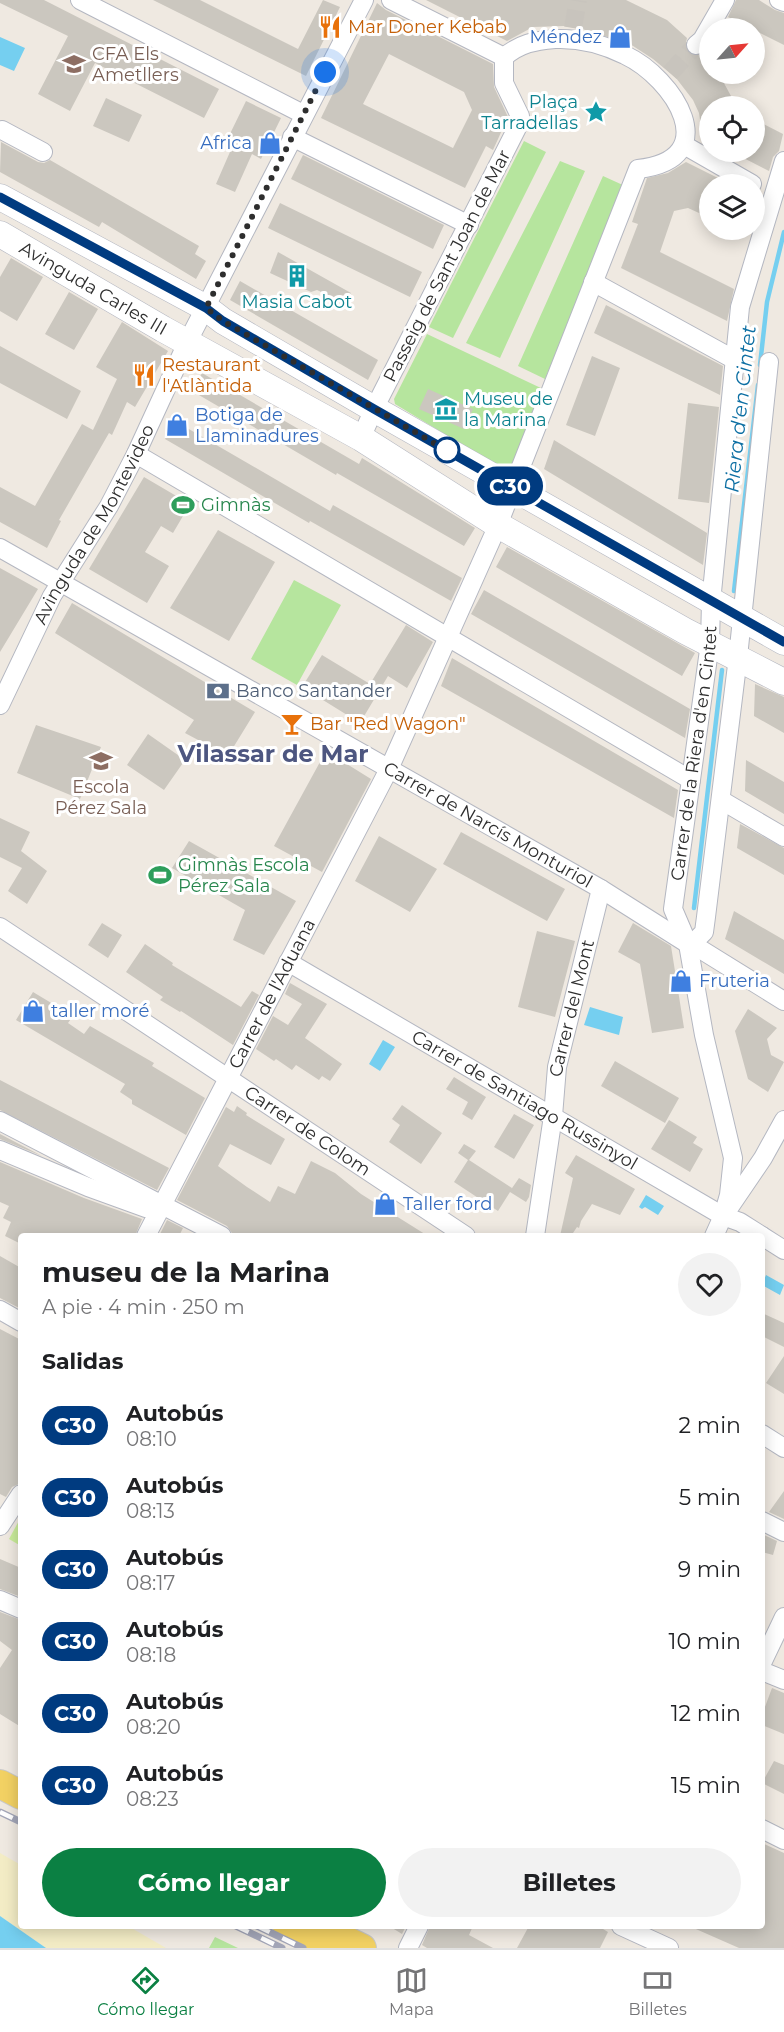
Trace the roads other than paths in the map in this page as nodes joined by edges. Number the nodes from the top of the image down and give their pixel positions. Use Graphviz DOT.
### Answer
graph roads {
  1 [pos="364,0"];
  2 [pos="391,0"];
  3 [pos="726,0"];
  4 [pos="779,0"];
  5 [pos="90,2"];
  6 [pos="784,2"];
  7 [pos="696,45"];
  8 [pos="504,57"];
  9 [pos="303,114"];
  10 [pos="2,130"];
  11 [pos="292,137"];
  12 [pos="684,145"];
  13 [pos="43,152"];
  14 [pos="784,160"];
  15 [pos="734,174"];
  16 [pos="765,193"];
  17 [pos="0,197"];
  18 [pos="772,197"];
  19 [pos="469,225"];
  20 [pos="0,234"];
  21 [pos="593,282"];
  22 [pos="206,308"];
  23 [pos="187,343"];
  24 [pos="735,360"];
  25 [pos="769,362"];
  26 [pos="374,409"];
  27 [pos="362,438"];
  28 [pos="136,454"];
  29 [pos="513,488"];
  30 [pos="498,525"];
  31 [pos="0,548"];
  32 [pos="61,582"];
  33 [pos="711,602"];
  34 [pos="743,613"];
  35 [pos="449,637"];
  36 [pos="784,642"];
  37 [pos="710,643"];
  38 [pos="738,657"];
  39 [pos="784,682"];
  40 [pos="0,705"];
  41 [pos="389,769"];
  42 [pos="692,780"];
  43 [pos="721,800"];
  44 [pos="784,837"];
  45 [pos="601,889"];
  46 [pos="0,927"];
  47 [pos="690,944"];
  48 [pos="288,962"];
  49 [pos="784,1001"];
  50 [pos="228,1077"];
  51 [pos="553,1116"];
  52 [pos="784,1120"];
  53 [pos="0,1121"];
  54 [pos="0,1150"];
  55 [pos="162,1206"];
  56 [pos="723,1216"];
  57 [pos="148,1233"];
  58 [pos="216,1233"];
  59 [pos="462,1233"];
  60 [pos="535,1233"];
  61 [pos="715,1233"];
  62 [pos="757,1233"];
  63 [pos="765,1238"];
  64 [pos="784,1250"];
  65 [pos="0,1310"];
  66 [pos="18,1320"];
  67 [pos="765,1436"];
  68 [pos="784,1448"];
  69 [pos="11,1500"];
  70 [pos="765,1522"];
  71 [pos="0,1526"];
  72 [pos="784,1532"];
  73 [pos="0,1600"];
  74 [pos="18,1608"];
  75 [pos="784,1617"];
  76 [pos="765,1657"];
  77 [pos="765,1672"];
  78 [pos="784,1680"];
  79 [pos="0,1772"];
  80 [pos="18,1781"];
  81 [pos="0,1784"];
  82 [pos="18,1793"];
  83 [pos="765,1830"];
  84 [pos="784,1840"];
  85 [pos="293,1929"];
  86 [pos="323,1929"];
  87 [pos="418,1929"];
  88 [pos="628,1929"];
  89 [pos="630,1929"];
  90 [pos="332,1948"];
  91 [pos="362,1948"];
  92 [pos="408,1948"];
  93 [pos="622,1948"];
  94 [pos="669,1948"];
  1 -- 9 [label="street, Avinguda de Montevideo"];
  2 -- 8 [label="street"];
  3 -- 7 [label="street"];
  4 -- 6 [label="street"];
  5 -- 9 [label="street"];
  8 -- 12 [label="street"];
  8 -- 19 [label="street, Passeig de Sant Joan de Mar"];
  9 -- 11 [label="street, Avinguda de Montevideo"];
  10 -- 13 [label="street"];
  11 -- 19 [label="street"];
  11 -- 22 [label="street, Avinguda de Montevideo"];
  12 -- 15 [label="street"];
  12 -- 21 [label="street"];
  14 -- 18 [label="street, Carrer de la Riera d'en Cintet"];
  16 -- 18 [label="street"];
  17 -- 22 [label="street, Avinguda Carles III"];
  18 -- 24 [label="street, Carrer de la Riera d'en Cintet"];
  19 -- 26 [label="street, Passeig de Sant Joan de Mar"];
  20 -- 23 [label="street, Avinguda Carles III"];
  21 -- 24 [label="street"];
  21 -- 29 [label="street"];
  22 -- 23 [label="street, Avinguda de Montevideo"];
  22 -- 26 [label="street, Avinguda Carles III"];
  23 -- 27 [label="street, Avinguda Carles III"];
  23 -- 28 [label="street, Avinguda de Montevideo"];
  24 -- 33 [label="street, Carrer de la Riera d'en Cintet"];
  25 -- 34 [label="street, Carrer de la Riera d'en Cintet"];
  26 -- 27 [label="street, Passeig de Sant Joan de Mar"];
  26 -- 29 [label="street, Avinguda Carles III"];
  27 -- 30 [label="street, Avinguda Carles III"];
  28 -- 32 [label="street, Avinguda de Montevideo"];
  28 -- 35 [label="street"];
  29 -- 30 [label="street, Carrer de l'Aduana"];
  29 -- 33 [label="street, Avinguda Carles III"];
  30 -- 35 [label="street, Carrer de l'Aduana"];
  30 -- 37 [label="street, Avinguda Carles III"];
  31 -- 32 [label="street, Carrer de Narcís Monturiol"];
  32 -- 40 [label="street, Avinguda de Montevideo"];
  32 -- 41 [label="street, Carrer de Narcís Monturiol"];
  33 -- 34 [label="street, Avinguda Carles III"];
  33 -- 37 [label="street, Carrer de la Riera d'en Cintet"];
  34 -- 36 [label="street, Avinguda Carles III"];
  34 -- 38 [label="street, Carrer de la Riera d'en Cintet"];
  35 -- 41 [label="street, Carrer de l'Aduana"];
  35 -- 42 [label="street"];
  37 -- 38 [label="street, Avinguda Carles III"];
  37 -- 42 [label="street, Carrer de la Riera d'en Cintet"];
  38 -- 39 [label="street, Avinguda Carles III"];
  38 -- 43 [label="street, Carrer de la Riera d'en Cintet"];
  41 -- 45 [label="street, Carrer de Narcís Monturiol"];
  41 -- 48 [label="street, Carrer de l'Aduana"];
  42 -- 47 [label="street, Carrer de la Riera d'en Cintet"];
  43 -- 44 [label="street"];
  43 -- 47 [label="street, Carrer de la Riera d'en Cintet"];
  45 -- 47 [label="street, Carrer de Narcís Monturiol"];
  45 -- 51 [label="street, Carrer del Mont"];
  46 -- 50 [label="street, Carrer de Colom"];
  47 -- 49 [label="street, Carrer de Narcís Monturiol"];
  47 -- 56 [label="street, Carrer de la Riera d'en Cintet"];
  48 -- 50 [label="street, Carrer de l'Aduana"];
  48 -- 51 [label="street, Carrer de Santiago Russinyol"];
  50 -- 55 [label="street, Carrer de l'Aduana"];
  50 -- 59 [label="street, Carrer de Colom"];
  51 -- 56 [label="street, Carrer de Santiago Russinyol"];
  51 -- 60 [label="street, Carrer del Mont"];
  52 -- 56 [label="street"];
  53 -- 55 [label="street"];
  54 -- 55 [label="street"];
  55 -- 57 [label="street, Carrer de l'Aduana"];
  55 -- 58 [label="street"];
  56 -- 61 [label="street, Carrer de la Riera d'en Cintet"];
  56 -- 62 [label="street, Carrer de Santiago Russinyol"];
  63 -- 64 [label="street, Carrer de Santiago Russinyol"];
  65 -- 66 [label="street"];
  67 -- 68 [label="street"];
  69 -- 71 [label="street"];
  70 -- 72 [label="street"];
  73 -- 74 [label="street"];
  75 -- 76 [label="street"];
  77 -- 78 [label="street"];
  79 -- 80 [label="main road"];
  81 -- 82 [label="main road"];
  83 -- 84 [label="street"];
  85 -- 90 [label="main road"];
  86 -- 91 [label="main road"];
  87 -- 92 [label="street"];
  88 -- 93 [label="street"];
  89 -- 94 [label="street"];
}
